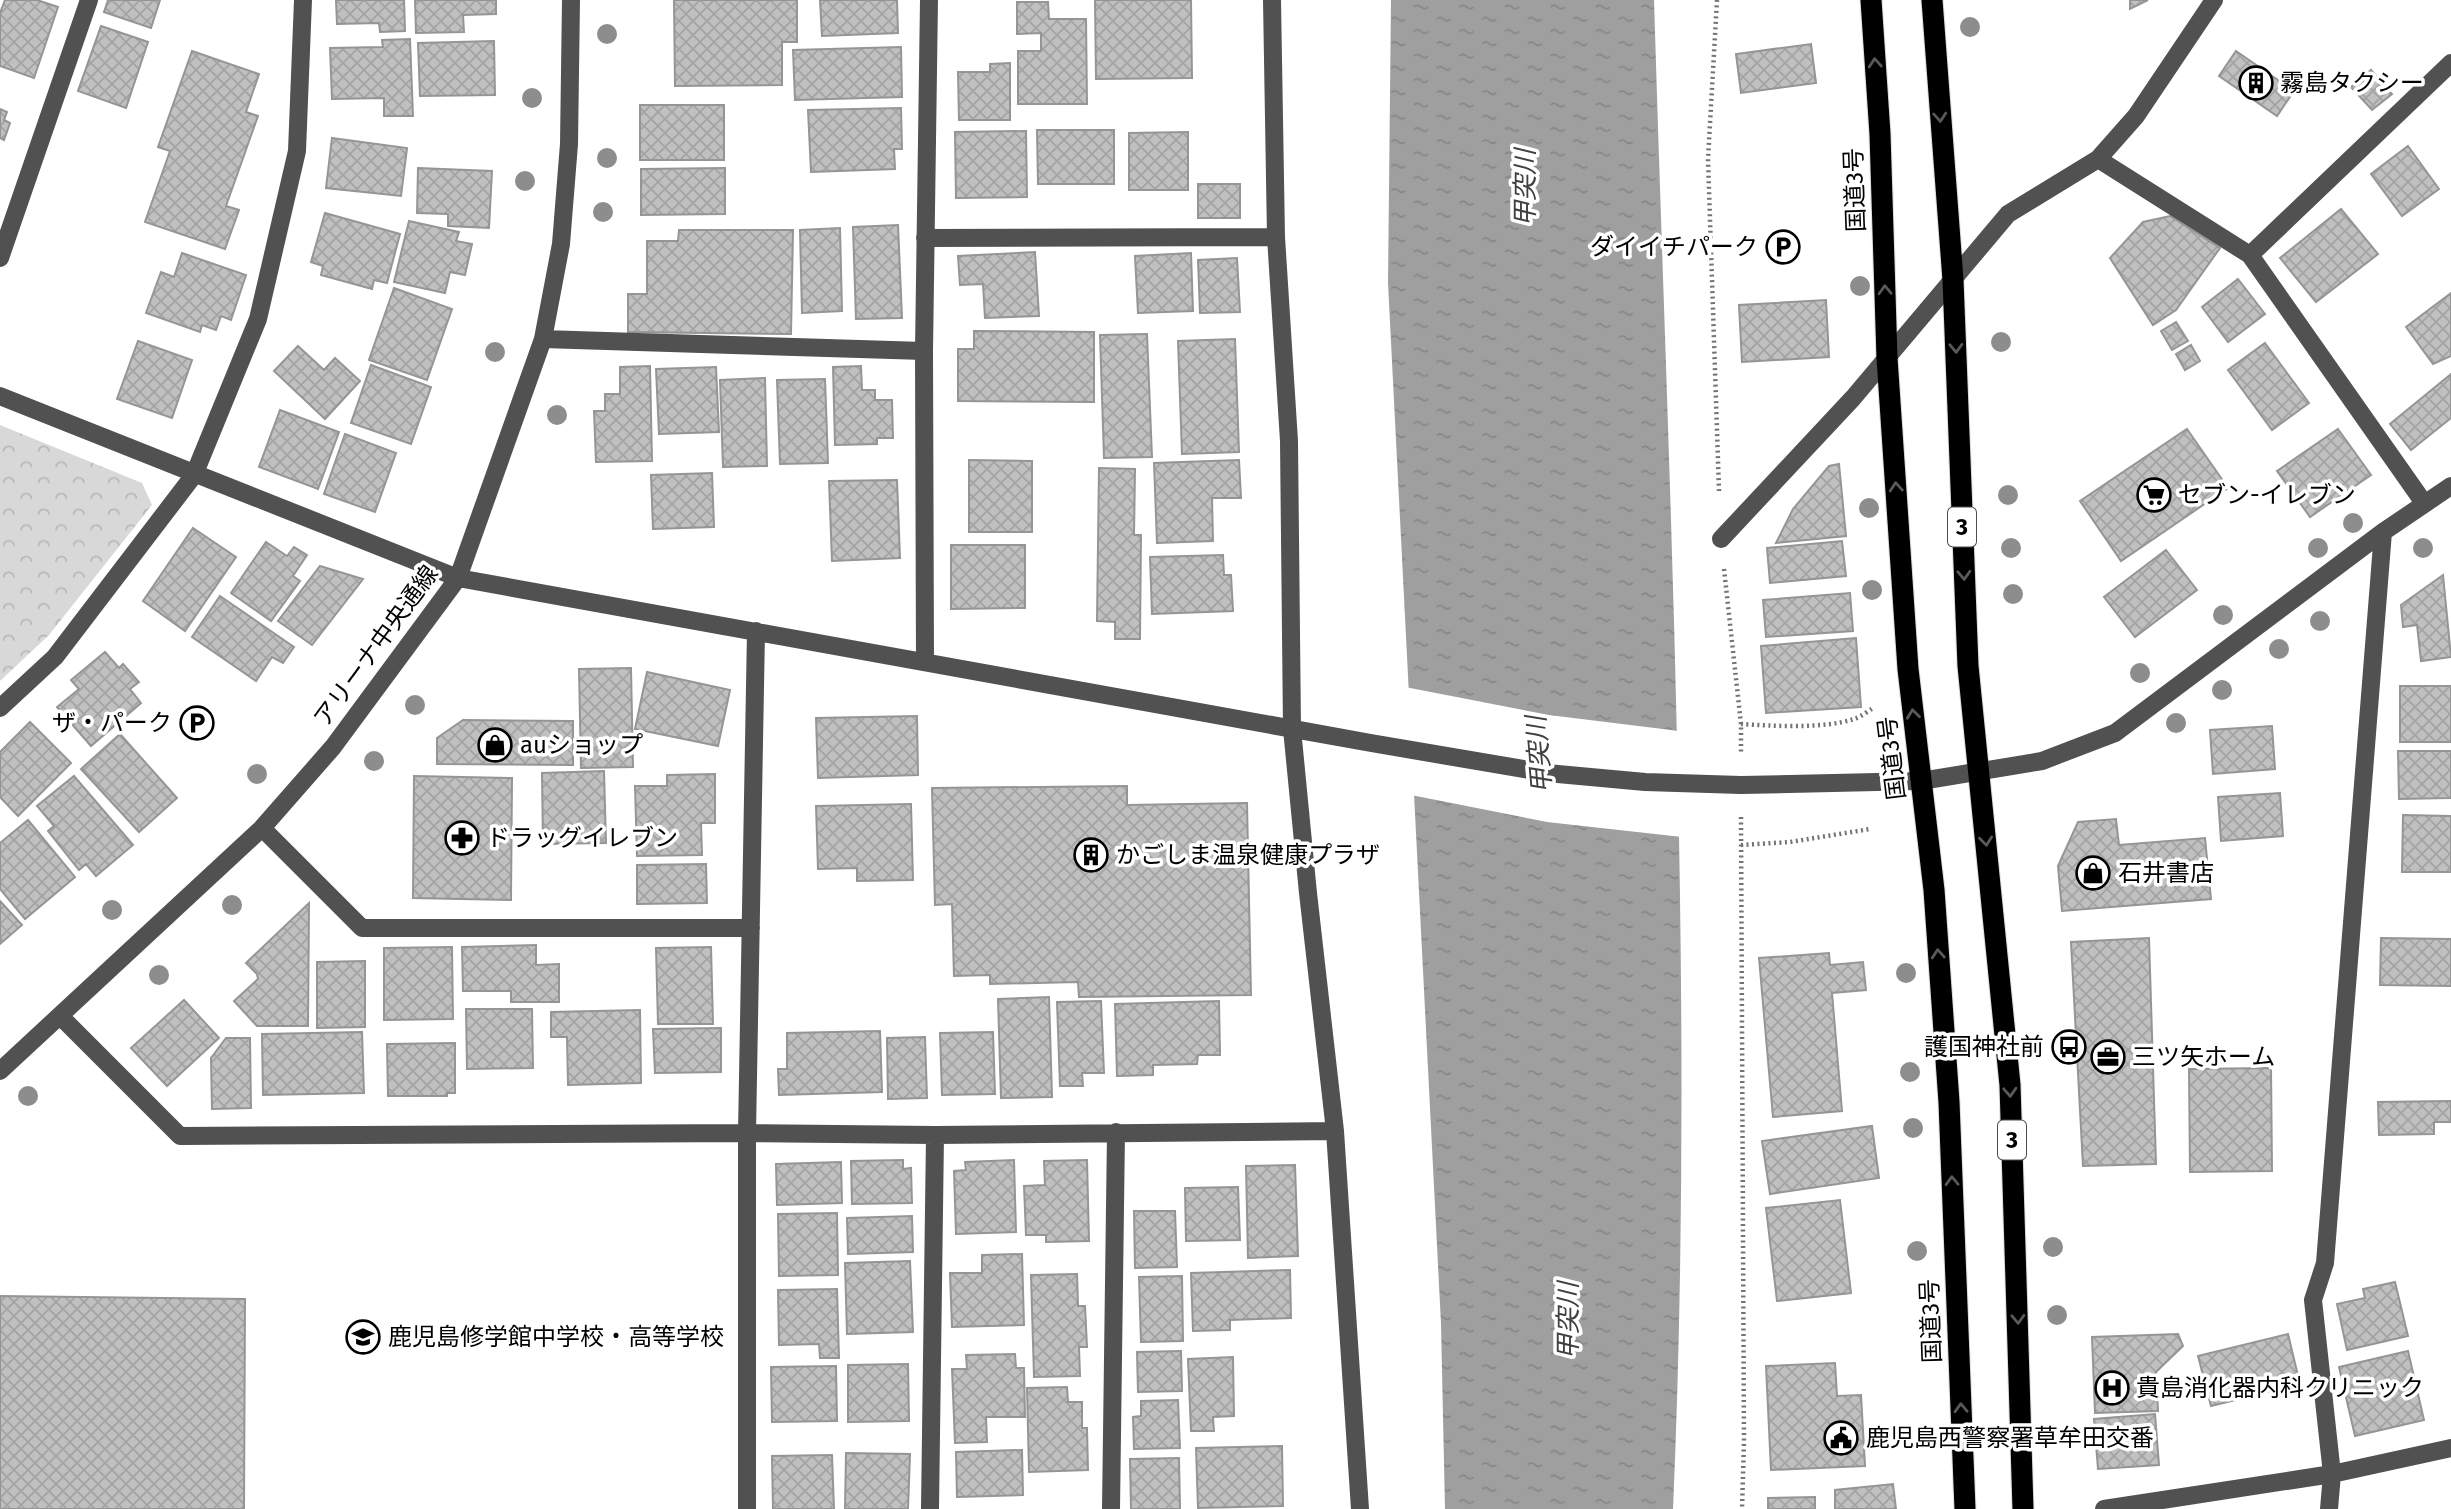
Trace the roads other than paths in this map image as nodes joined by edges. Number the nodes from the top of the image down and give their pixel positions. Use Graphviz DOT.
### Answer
graph roads {
  1 [pos="89,0"];
  2 [pos="303,0"];
  3 [pos="571,0"];
  4 [pos="929,0"];
  5 [pos="1272,0"];
  6 [pos="1871,0"];
  7 [pos="1932,0"];
  8 [pos="2214,0"];
  9 [pos="2451,63"];
  10 [pos="2098,159"];
  11 [pos="1276,237"];
  12 [pos="925,238"];
  13 [pos="2250,255"];
  14 [pos="0,258"];
  15 [pos="1953,280"];
  16 [pos="543,339"];
  17 [pos="924,351"];
  18 [pos="1887,358"];
  19 [pos="0,396"];
  20 [pos="194,475"];
  21 [pos="2451,486"];
  22 [pos="2424,503"];
  23 [pos="2383,532"];
  24 [pos="1721,540"];
  25 [pos="458,578"];
  26 [pos="756,631"];
  27 [pos="925,662"];
  28 [pos="0,708"];
  29 [pos="1292,729"];
  30 [pos="1979,773"];
  31 [pos="1921,781"];
  32 [pos="262,828"];
  33 [pos="751,928"];
  34 [pos="60,1016"];
  35 [pos="0,1071"];
  36 [pos="1335,1131"];
  37 [pos="1116,1132"];
  38 [pos="747,1133"];
  39 [pos="935,1135"];
  40 [pos="2451,1448"];
  41 [pos="2332,1474"];
  42 [pos="747,1509"];
  43 [pos="930,1509"];
  44 [pos="1111,1509"];
  45 [pos="1360,1509"];
  46 [pos="1965,1509"];
  47 [pos="2023,1509"];
  48 [pos="2104,1509"];
  49 [pos="2329,1509"];
  1 -- 14 [label="street"];
  2 -- 20 [label="street"];
  3 -- 16 [label="street, アリーナ中央通線"];
  4 -- 12 [label="street"];
  5 -- 11 [label="street"];
  18 -- 6 [label="highway, 国道3号, one-way"];
  7 -- 15 [label="highway, 3, one-way"];
  8 -- 10 [label="street"];
  9 -- 13 [label="street"];
  10 -- 13 [label="street"];
  10 -- 15 [label="street"];
  11 -- 12 [label="street"];
  11 -- 29 [label="street"];
  12 -- 17 [label="street"];
  13 -- 22 [label="street"];
  15 -- 18 [label="street"];
  15 -- 30 [label="highway, 3, one-way"];
  16 -- 17 [label="street"];
  16 -- 25 [label="street, アリーナ中央通線"];
  17 -- 27 [label="street"];
  18 -- 24 [label="street"];
  31 -- 18 [label="highway, 国道3号, one-way"];
  19 -- 20 [label="street"];
  20 -- 25 [label="street"];
  20 -- 28 [label="street"];
  21 -- 22 [label="street"];
  22 -- 23 [label="street"];
  23 -- 30 [label="street"];
  23 -- 41 [label="street"];
  25 -- 26 [label="street"];
  25 -- 32 [label="street, アリーナ中央通線"];
  26 -- 27 [label="street"];
  26 -- 33 [label="street"];
  27 -- 29 [label="street"];
  29 -- 31 [label="street"];
  29 -- 36 [label="street"];
  30 -- 31 [label="street"];
  30 -- 47 [label="highway, 3, one-way"];
  46 -- 31 [label="highway, 国道3号, one-way"];
  32 -- 33 [label="street"];
  32 -- 34 [label="street, アリーナ中央通線"];
  33 -- 38 [label="street"];
  34 -- 35 [label="street, アリーナ中央通線"];
  34 -- 38 [label="street"];
  36 -- 37 [label="street"];
  36 -- 45 [label="street"];
  37 -- 39 [label="street"];
  37 -- 44 [label="street"];
  38 -- 39 [label="street"];
  38 -- 42 [label="street"];
  39 -- 43 [label="street"];
  40 -- 41 [label="street"];
  41 -- 48 [label="street"];
  41 -- 49 [label="street"];
}
